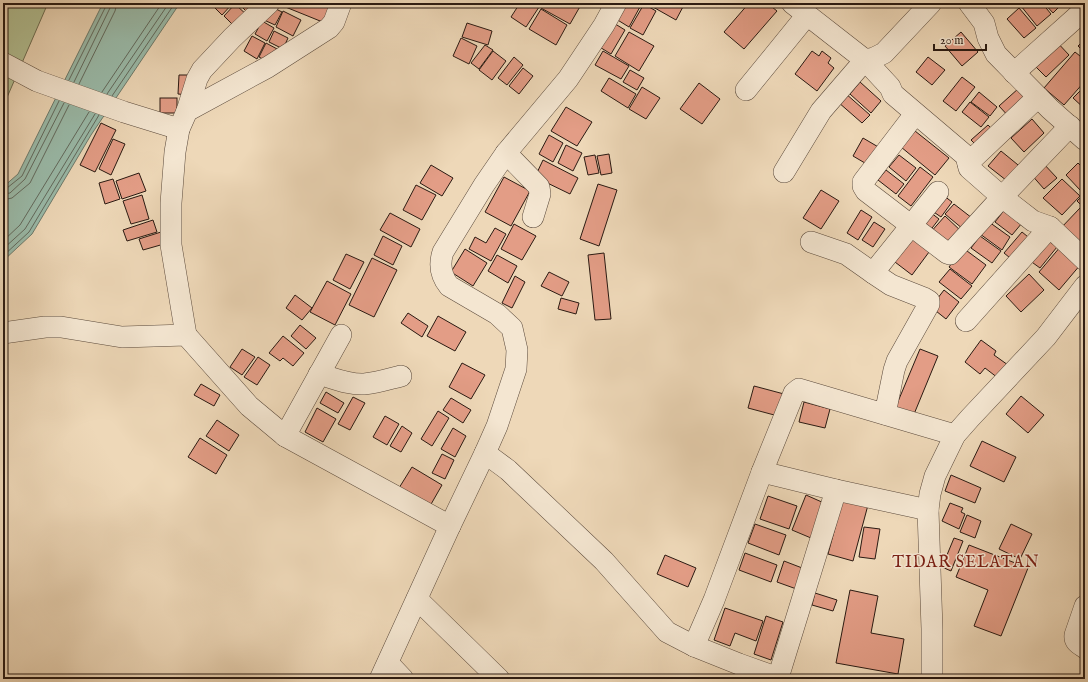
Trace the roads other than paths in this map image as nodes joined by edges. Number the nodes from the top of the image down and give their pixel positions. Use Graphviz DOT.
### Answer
graph roads {
  1 [pos="269,3"];
  2 [pos="341,3"];
  3 [pos="616,3"];
  4 [pos="932,3"];
  5 [pos="969,3"];
  6 [pos="799,9"];
  7 [pos="1082,12"];
  8 [pos="865,60"];
  9 [pos="3,63"];
  10 [pos="1014,73"];
  11 [pos="746,90"];
  12 [pos="1038,97"];
  13 [pos="915,114"];
  14 [pos="183,120"];
  15 [pos="1070,126"];
  16 [pos="1085,140"];
  17 [pos="506,153"];
  18 [pos="968,163"];
  19 [pos="784,172"];
  20 [pos="938,192"];
  21 [pos="1002,197"];
  22 [pos="533,217"];
  23 [pos="910,226"];
  24 [pos="1050,227"];
  25 [pos="811,242"];
  26 [pos="1085,260"];
  27 [pos="873,273"];
  28 [pos="1085,286"];
  29 [pos="966,321"];
  30 [pos="3,333"];
  31 [pos="186,335"];
  32 [pos="341,335"];
  33 [pos="318,374"];
  34 [pos="401,376"];
  35 [pos="885,414"];
  36 [pos="955,435"];
  37 [pos="285,436"];
  38 [pos="487,454"];
  39 [pos="762,472"];
  40 [pos="836,490"];
  41 [pos="928,510"];
  42 [pos="450,526"];
  43 [pos="417,599"];
  44 [pos="1085,606"];
  45 [pos="694,646"];
  46 [pos="1085,648"];
  47 [pos="384,671"];
  48 [pos="403,679"];
  49 [pos="499,679"];
  50 [pos="779,679"];
  51 [pos="932,679"];
  1 -- 14 [label="street"];
  2 -- 14 [label="street"];
  3 -- 17 [label="street"];
  4 -- 8 [label="street"];
  5 -- 10 [label="street"];
  6 -- 8 [label="street"];
  6 -- 11 [label="street"];
  7 -- 10 [label="street"];
  8 -- 13 [label="street"];
  8 -- 19 [label="street"];
  9 -- 14 [label="street"];
  10 -- 12 [label="street"];
  12 -- 15 [label="street"];
  12 -- 18 [label="street"];
  13 -- 18 [label="street"];
  13 -- 23 [label="street"];
  14 -- 31 [label="street"];
  15 -- 16 [label="street"];
  15 -- 21 [label="street"];
  17 -- 22 [label="street"];
  17 -- 38 [label="street"];
  18 -- 21 [label="street"];
  20 -- 23 [label="street"];
  21 -- 23 [label="street"];
  21 -- 24 [label="street"];
  23 -- 27 [label="street"];
  24 -- 26 [label="street"];
  24 -- 29 [label="street"];
  25 -- 27 [label="street"];
  27 -- 35 [label="street"];
  28 -- 36 [label="street"];
  30 -- 31 [label="street"];
  31 -- 37 [label="street"];
  32 -- 33 [label="street"];
  33 -- 34 [label="street"];
  33 -- 37 [label="street"];
  35 -- 36 [label="street"];
  35 -- 39 [label="street"];
  36 -- 41 [label="street"];
  37 -- 42 [label="street"];
  38 -- 42 [label="street"];
  38 -- 45 [label="street"];
  39 -- 40 [label="street"];
  39 -- 45 [label="street"];
  40 -- 41 [label="street"];
  40 -- 50 [label="street"];
  41 -- 51 [label="street"];
  42 -- 43 [label="street"];
  43 -- 47 [label="street"];
  43 -- 49 [label="street"];
  44 -- 46 [label="street"];
  45 -- 50 [label="street"];
  47 -- 48 [label="street"];
}
